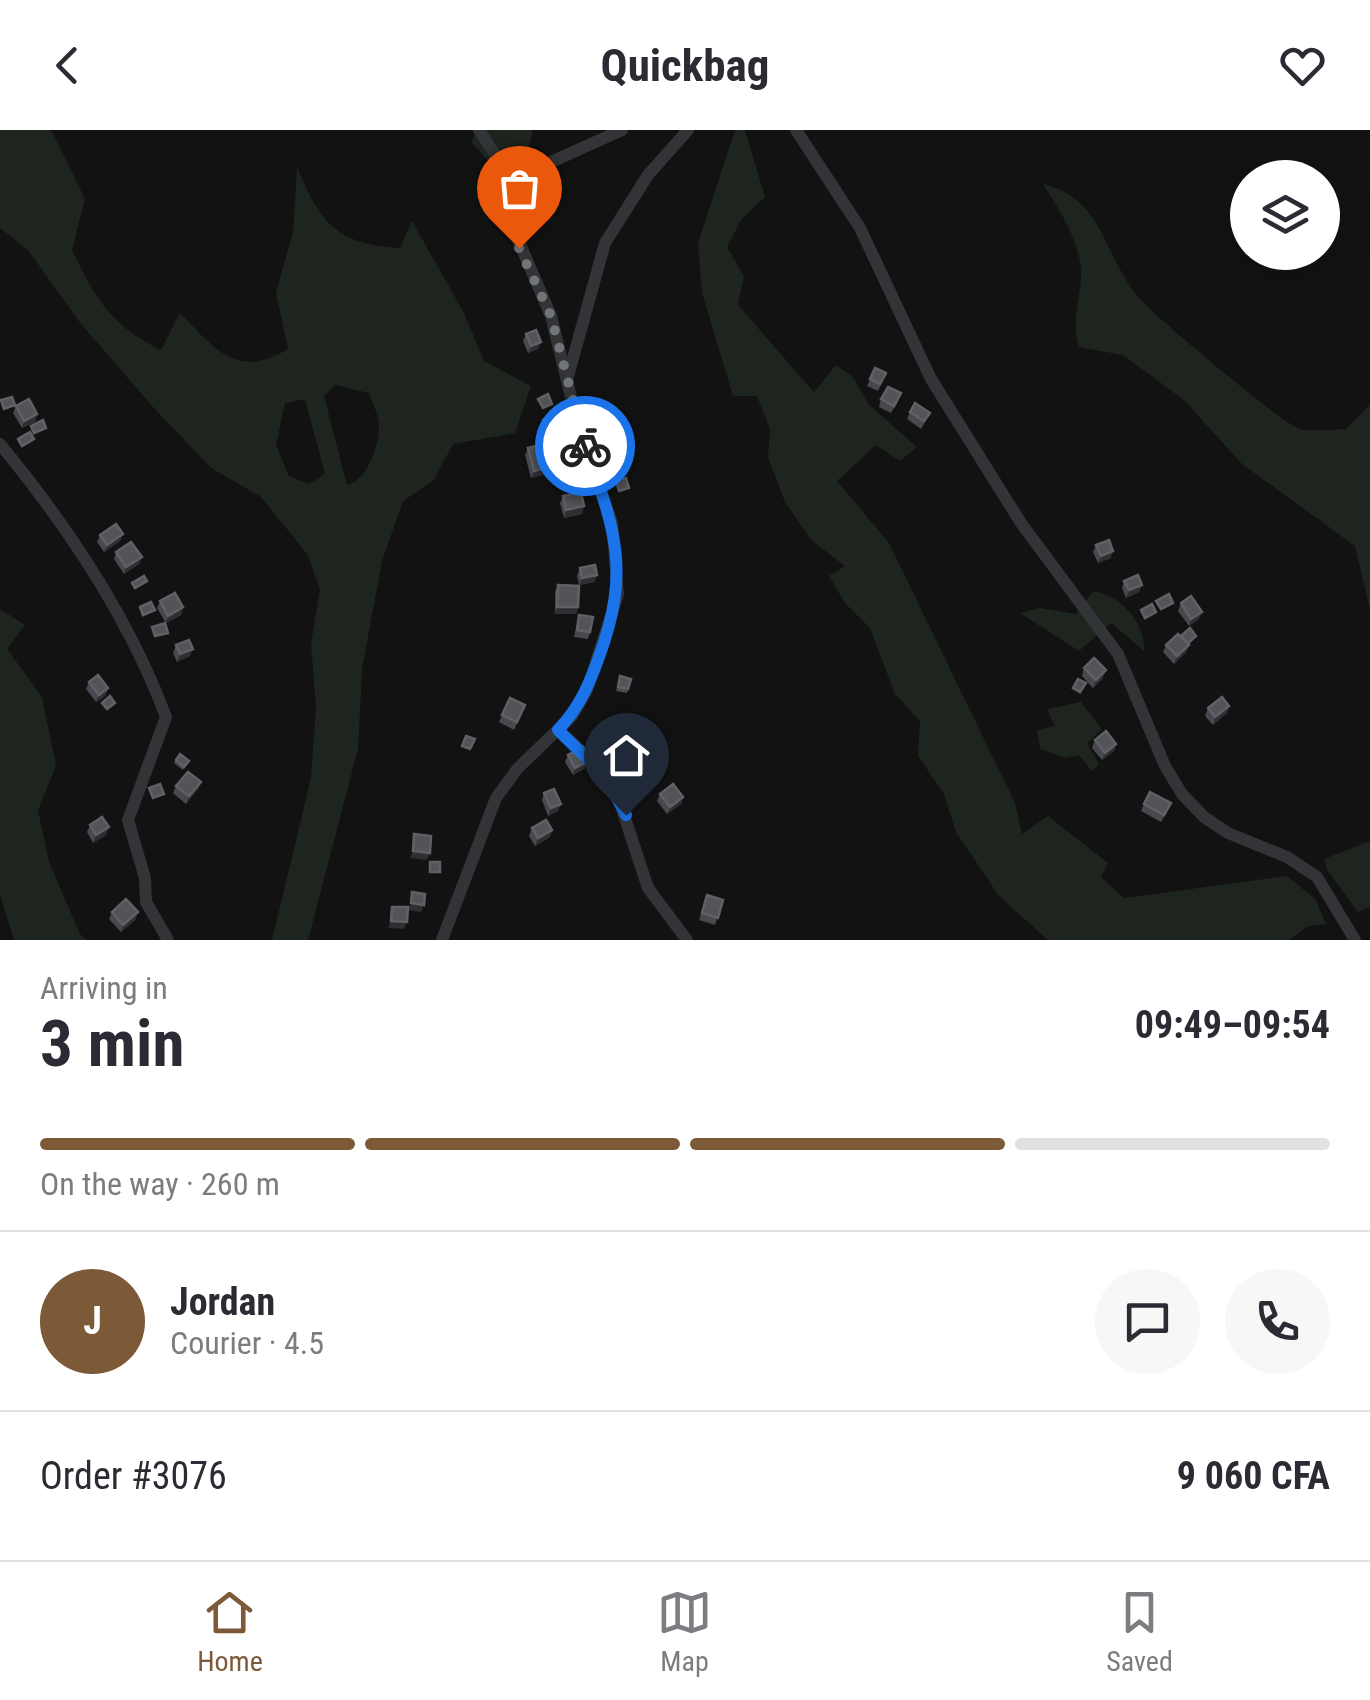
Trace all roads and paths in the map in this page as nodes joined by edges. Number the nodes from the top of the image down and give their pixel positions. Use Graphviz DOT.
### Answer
graph roads {
  1 [pos="479,130"];
  2 [pos="622,130"];
  3 [pos="688,130"];
  4 [pos="796,130"];
  5 [pos="506,172"];
  6 [pos="566,382"];
  7 [pos="0,444"];
  8 [pos="558,730"];
  9 [pos="168,940"];
  10 [pos="442,940"];
  11 [pos="687,940"];
  12 [pos="1355,940"];
  1 -- 5 [label="street"];
  2 -- 5 [label="street"];
  3 -- 6 [label="street"];
  4 -- 12 [label="street"];
  5 -- 6 [label="street"];
  6 -- 8 [label="street"];
  7 -- 9 [label="street"];
  8 -- 10 [label="street"];
  8 -- 11 [label="street"];
}
